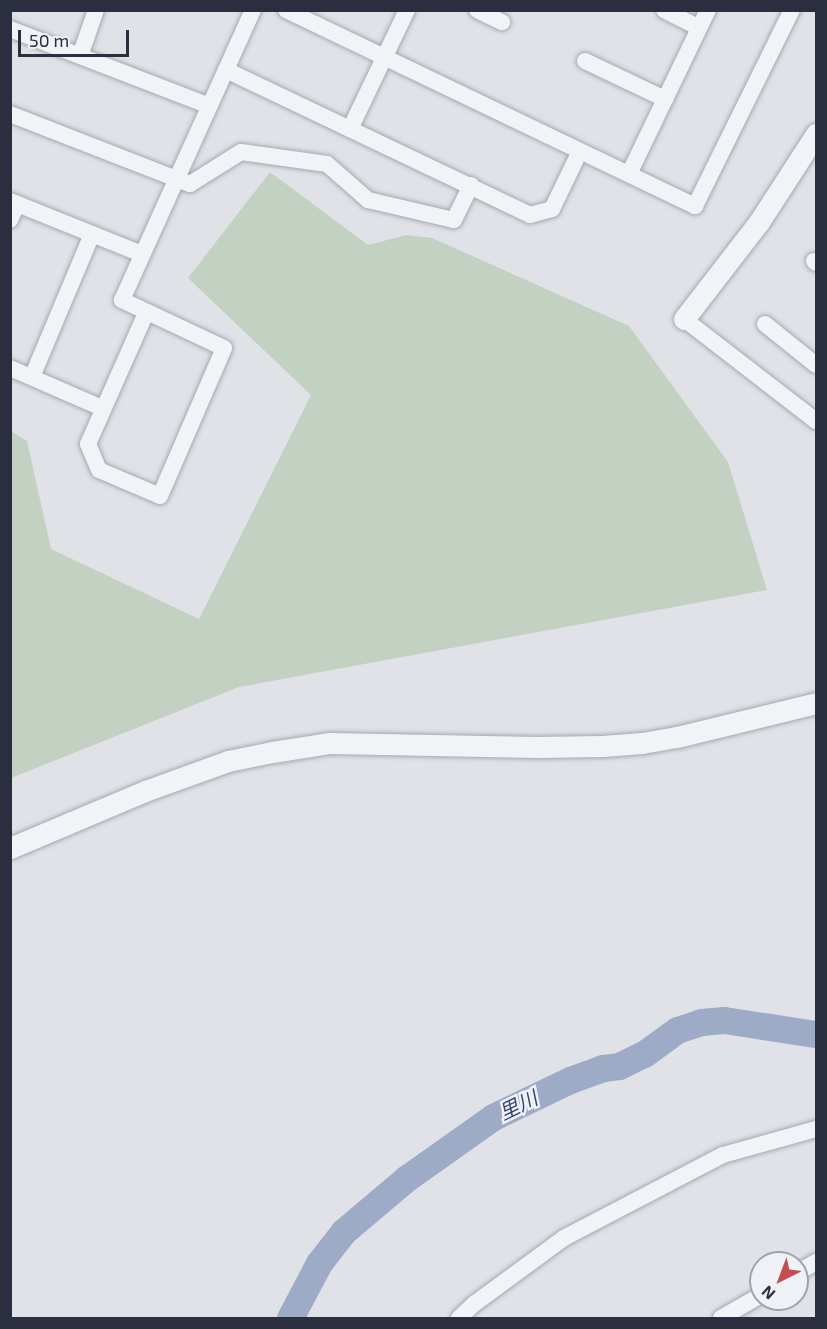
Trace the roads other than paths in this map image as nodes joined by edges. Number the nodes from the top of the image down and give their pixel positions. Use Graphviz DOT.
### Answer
graph roads {
  1 [pos="96,10"];
  2 [pos="253,10"];
  3 [pos="286,10"];
  4 [pos="406,10"];
  5 [pos="477,10"];
  6 [pos="664,10"];
  7 [pos="708,10"];
  8 [pos="792,10"];
  9 [pos="502,22"];
  10 [pos="699,28"];
  11 [pos="10,29"];
  12 [pos="80,56"];
  13 [pos="384,58"];
  14 [pos="585,61"];
  15 [pos="226,70"];
  16 [pos="665,99"];
  17 [pos="210,106"];
  18 [pos="10,114"];
  19 [pos="350,129"];
  20 [pos="816,134"];
  21 [pos="580,151"];
  22 [pos="629,174"];
  23 [pos="177,178"];
  24 [pos="471,185"];
  25 [pos="14,202"];
  26 [pos="10,220"];
  27 [pos="92,234"];
  28 [pos="142,254"];
  29 [pos="146,313"];
  30 [pos="684,319"];
  31 [pos="765,324"];
  32 [pos="816,365"];
  33 [pos="10,368"];
  34 [pos="32,377"];
  35 [pos="102,408"];
  36 [pos="815,417"];
  37 [pos="816,703"];
  38 [pos="10,848"];
  39 [pos="816,1129"];
  40 [pos="749,1302"];
  41 [pos="477,1311"];
  42 [pos="459,1318"];
  43 [pos="721,1318"];
  1 -- 12 [label="street"];
  2 -- 15 [label="street"];
  3 -- 13 [label="street"];
  4 -- 13 [label="street"];
  5 -- 9 [label="street"];
  6 -- 10 [label="street"];
  7 -- 10 [label="street"];
  8 -- 22 [label="street"];
  10 -- 16 [label="street"];
  11 -- 12 [label="street"];
  12 -- 17 [label="street"];
  13 -- 19 [label="street"];
  13 -- 21 [label="street"];
  14 -- 16 [label="street"];
  15 -- 17 [label="street"];
  15 -- 19 [label="street"];
  16 -- 22 [label="street"];
  17 -- 23 [label="street"];
  18 -- 23 [label="street"];
  19 -- 24 [label="street"];
  20 -- 30 [label="street"];
  21 -- 22 [label="street"];
  21 -- 24 [label="street"];
  23 -- 24 [label="street"];
  23 -- 28 [label="street"];
  25 -- 26 [label="street"];
  25 -- 27 [label="street"];
  27 -- 28 [label="street"];
  27 -- 34 [label="street"];
  28 -- 29 [label="street"];
  29 -- 35 [label="street"];
  29 -- 35 [label="street"];
  30 -- 36 [label="street"];
  31 -- 32 [label="street"];
  33 -- 34 [label="street"];
  34 -- 35 [label="street"];
  37 -- 38 [label="street"];
  39 -- 41 [label="street"];
  40 -- 43 [label="street"];
  41 -- 42 [label="street"];
}
